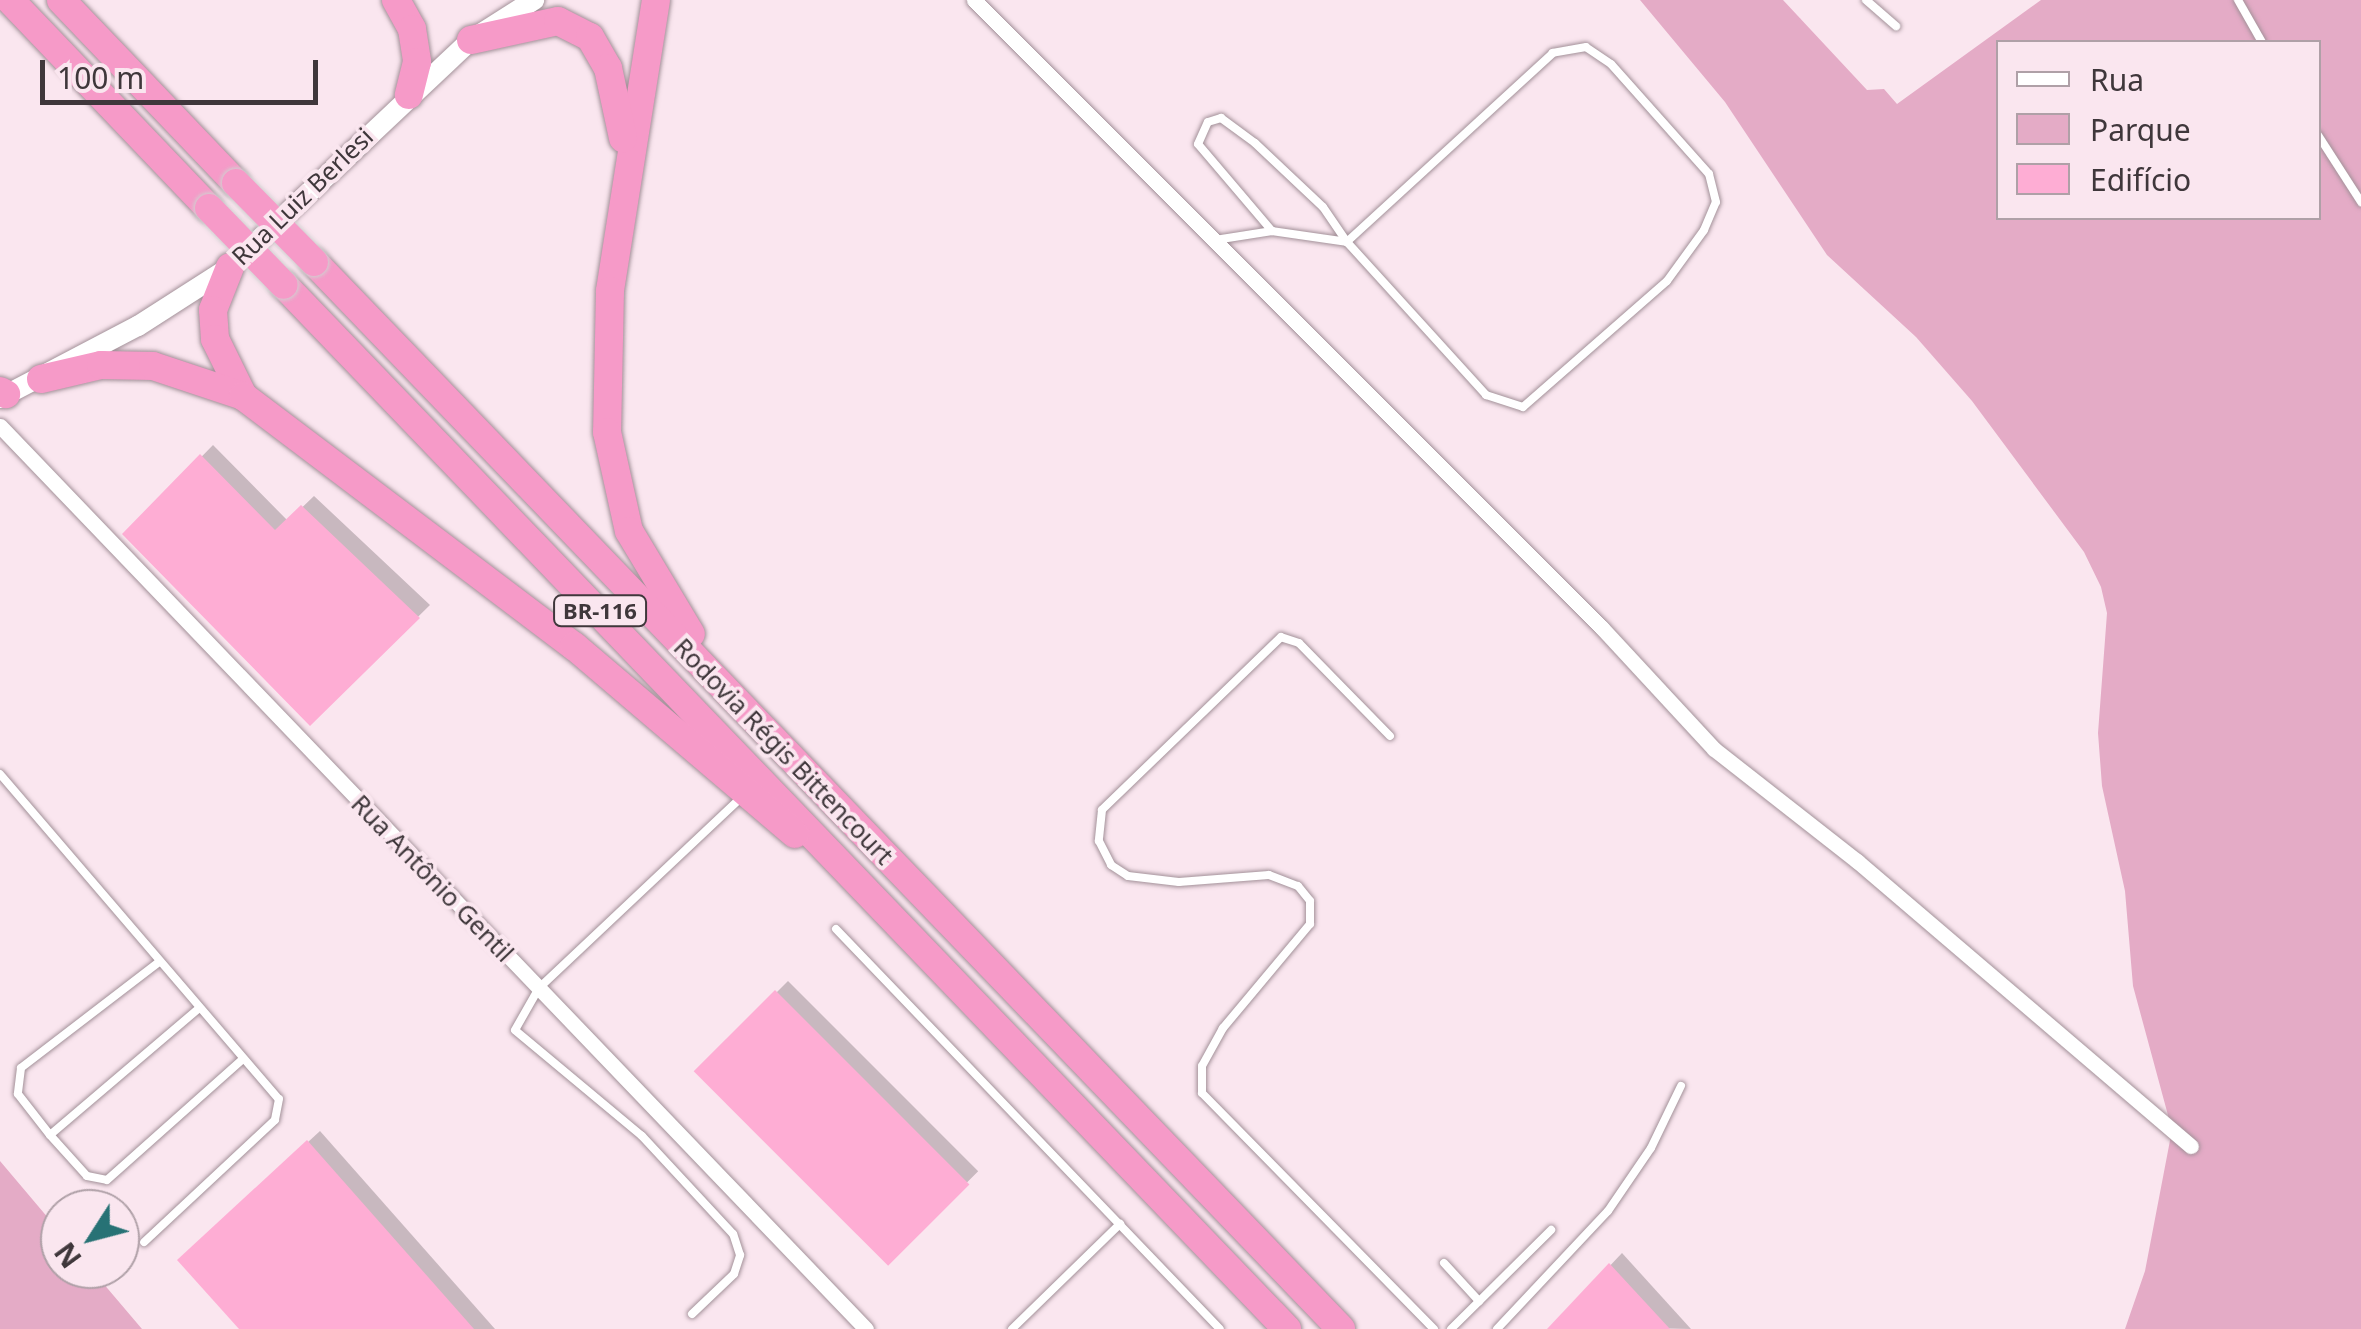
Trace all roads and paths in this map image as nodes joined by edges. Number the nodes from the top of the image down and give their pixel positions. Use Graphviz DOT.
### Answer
graph roads {
  1 [pos="10,0"];
  2 [pos="61,0"];
  3 [pos="396,0"];
  4 [pos="534,0"];
  5 [pos="656,0"];
  6 [pos="974,0"];
  7 [pos="1866,0"];
  8 [pos="2238,0"];
  9 [pos="1896,26"];
  10 [pos="471,40"];
  11 [pos="2261,40"];
  12 [pos="409,95"];
  13 [pos="2321,141"];
  14 [pos="627,164"];
  15 [pos="2361,202"];
  16 [pos="1272,232"];
  17 [pos="1215,240"];
  18 [pos="1347,242"];
  19 [pos="230,267"];
  20 [pos="40,379"];
  21 [pos="2,394"];
  22 [pos="243,396"];
  23 [pos="0,426"];
  24 [pos="1390,736"];
  25 [pos="0,774"];
  26 [pos="746,793"];
  27 [pos="823,793"];
  28 [pos="836,929"];
  29 [pos="916,937"];
  30 [pos="159,962"];
  31 [pos="539,988"];
  32 [pos="198,1008"];
  33 [pos="243,1059"];
  34 [pos="1681,1086"];
  35 [pos="50,1135"];
  36 [pos="2190,1146"];
  37 [pos="1120,1224"];
  38 [pos="1551,1230"];
  39 [pos="144,1242"];
  40 [pos="1444,1263"];
  41 [pos="1480,1301"];
  42 [pos="692,1314"];
  43 [pos="866,1329"];
  44 [pos="1012,1329"];
  45 [pos="1220,1329"];
  46 [pos="1287,1329"];
  47 [pos="1341,1329"];
  48 [pos="1434,1329"];
  49 [pos="1451,1329"];
  50 [pos="1496,1329"];
  1 -- 29 [label="highway, Rodovia Régis Bittencourt / BR-116, bridge"];
  2 -- 27 [label="highway, Rodovia Régis Bittencourt / BR-116, bridge"];
  3 -- 12 [label="highway"];
  4 -- 10 [label="street, Rua Luiz Berlesi"];
  5 -- 14 [label="highway"];
  6 -- 17 [label="street"];
  7 -- 9 [label="lane"];
  8 -- 11 [label="lane"];
  10 -- 12 [label="street, Rua Luiz Berlesi"];
  10 -- 14 [label="highway"];
  12 -- 19 [label="street, Rua Luiz Berlesi"];
  13 -- 15 [label="lane"];
  14 -- 27 [label="highway"];
  16 -- 17 [label="lane"];
  16 -- 18 [label="lane"];
  16 -- 18 [label="lane"];
  17 -- 36 [label="street"];
  18 -- 18 [label="lane"];
  19 -- 20 [label="street, Rua Luiz Berlesi"];
  19 -- 22 [label="highway"];
  20 -- 21 [label="street, Rua Luiz Berlesi"];
  20 -- 22 [label="highway"];
  22 -- 26 [label="highway"];
  23 -- 31 [label="street, Rua Antônio Gentil"];
  24 -- 48 [label="lane"];
  25 -- 30 [label="lane"];
  26 -- 29 [label="highway"];
  26 -- 31 [label="lane"];
  27 -- 47 [label="highway, Rodovia Régis Bittencourt / BR-116"];
  28 -- 37 [label="lane"];
  29 -- 46 [label="highway, Rodovia Régis Bittencourt / BR-116"];
  30 -- 32 [label="lane"];
  30 -- 35 [label="lane"];
  31 -- 42 [label="lane"];
  31 -- 43 [label="street, Rua Antônio Gentil"];
  32 -- 33 [label="lane"];
  32 -- 35 [label="lane"];
  33 -- 35 [label="lane"];
  33 -- 39 [label="lane"];
  34 -- 50 [label="lane"];
  37 -- 44 [label="lane"];
  37 -- 45 [label="lane"];
  38 -- 41 [label="lane"];
  40 -- 41 [label="lane"];
  41 -- 49 [label="lane"];
}
